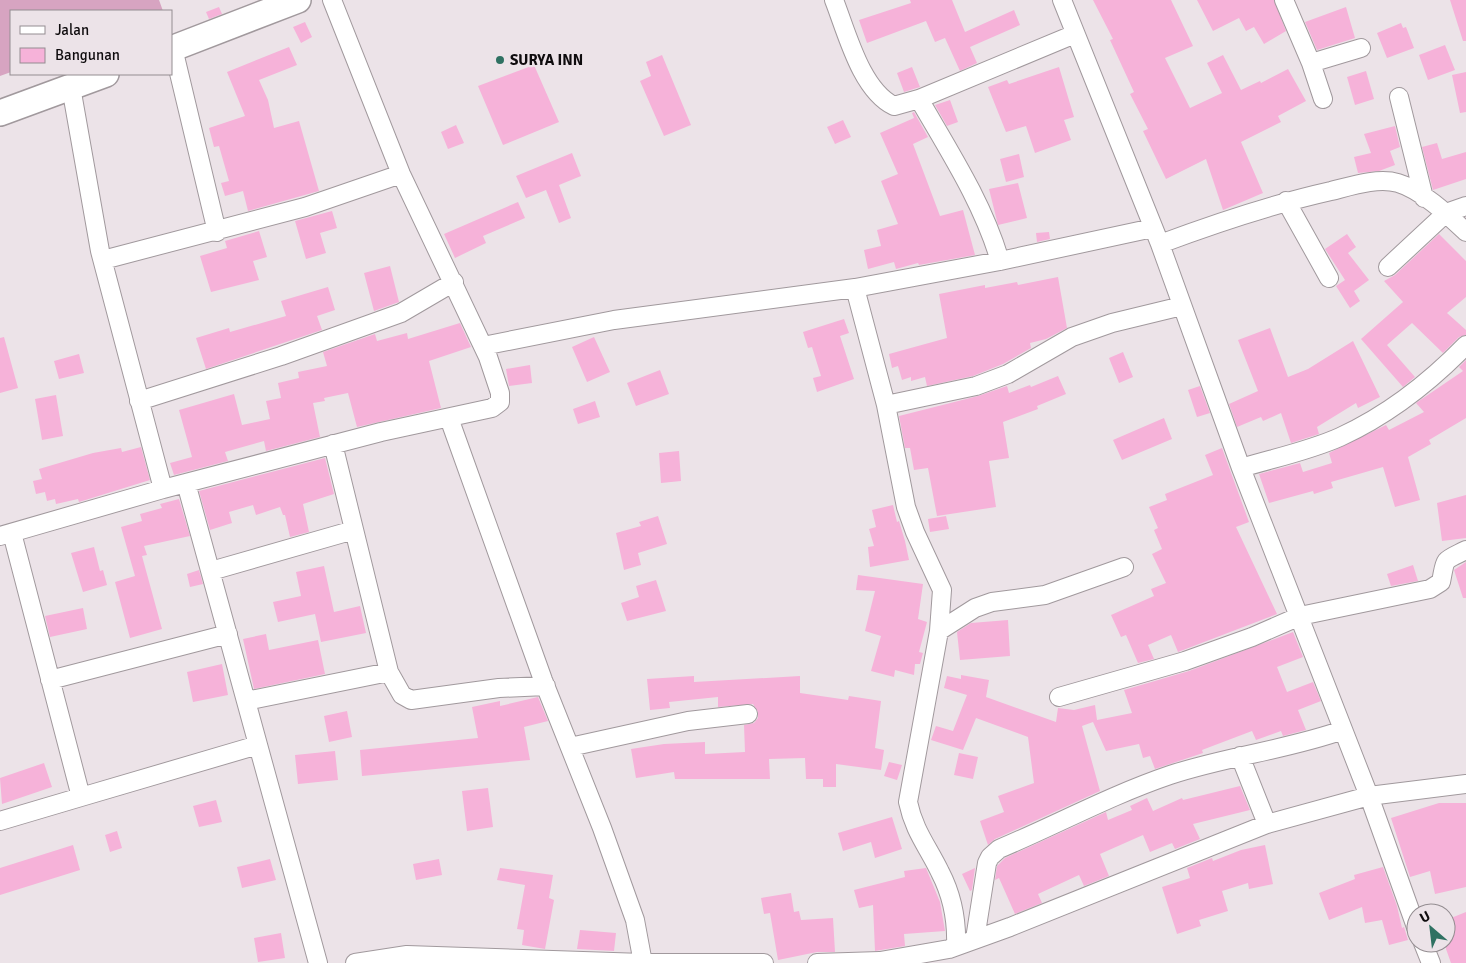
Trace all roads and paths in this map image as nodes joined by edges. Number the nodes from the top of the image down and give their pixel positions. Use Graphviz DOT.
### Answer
graph roads {
  1 [pos="298,0"];
  2 [pos="332,0"];
  3 [pos="834,0"];
  4 [pos="1062,0"];
  5 [pos="1284,0"];
  6 [pos="1074,34"];
  7 [pos="1361,48"];
  8 [pos="172,49"];
  9 [pos="1311,63"];
  10 [pos="103,75"];
  11 [pos="71,87"];
  12 [pos="1399,97"];
  13 [pos="919,98"];
  14 [pos="1323,99"];
  15 [pos="0,113"];
  16 [pos="401,174"];
  17 [pos="1424,198"];
  18 [pos="1286,201"];
  19 [pos="1466,206"];
  20 [pos="1446,213"];
  21 [pos="217,232"];
  22 [pos="1466,232"];
  23 [pos="1157,236"];
  24 [pos="103,260"];
  25 [pos="1000,262"];
  26 [pos="1388,267"];
  27 [pos="1329,278"];
  28 [pos="454,282"];
  29 [pos="855,288"];
  30 [pos="1182,306"];
  31 [pos="1466,345"];
  32 [pos="483,346"];
  33 [pos="140,401"];
  34 [pos="886,405"];
  35 [pos="449,418"];
  36 [pos="333,444"];
  37 [pos="1241,468"];
  38 [pos="186,483"];
  39 [pos="163,489"];
  40 [pos="354,530"];
  41 [pos="6,535"];
  42 [pos="1466,550"];
  43 [pos="1124,567"];
  44 [pos="211,571"];
  45 [pos="942,596"];
  46 [pos="975,608"];
  47 [pos="1300,616"];
  48 [pos="939,631"];
  49 [pos="228,634"];
  50 [pos="390,672"];
  51 [pos="50,680"];
  52 [pos="546,686"];
  53 [pos="1059,697"];
  54 [pos="246,700"];
  55 [pos="748,714"];
  56 [pos="1343,730"];
  57 [pos="258,745"];
  58 [pos="570,747"];
  59 [pos="1240,756"];
  60 [pos="1466,784"];
  61 [pos="1369,796"];
  62 [pos="81,797"];
  63 [pos="0,821"];
  64 [pos="1267,824"];
  65 [pos="1407,903"];
  66 [pos="975,939"];
  67 [pos="947,953"];
  68 [pos="318,963"];
  69 [pos="355,963"];
  70 [pos="643,963"];
  71 [pos="764,963"];
  72 [pos="817,963"];
  1 -- 8 [label="street"];
  2 -- 16 [label="street"];
  3 -- 13 [label="street"];
  4 -- 6 [label="street"];
  5 -- 9 [label="street"];
  6 -- 13 [label="street"];
  6 -- 23 [label="street"];
  7 -- 9 [label="street"];
  8 -- 21 [label="street"];
  9 -- 14 [label="street"];
  10 -- 11 [label="street"];
  11 -- 15 [label="street"];
  11 -- 24 [label="street"];
  12 -- 17 [label="street"];
  13 -- 25 [label="street"];
  16 -- 21 [label="street"];
  16 -- 28 [label="street"];
  17 -- 18 [label="street"];
  17 -- 20 [label="street"];
  18 -- 23 [label="street"];
  18 -- 27 [label="street"];
  19 -- 20 [label="street"];
  20 -- 22 [label="street"];
  20 -- 26 [label="street"];
  21 -- 24 [label="street"];
  23 -- 25 [label="street"];
  23 -- 30 [label="street"];
  24 -- 33 [label="street"];
  25 -- 29 [label="street"];
  28 -- 32 [label="street"];
  28 -- 33 [label="street"];
  29 -- 32 [label="street"];
  29 -- 34 [label="street"];
  30 -- 34 [label="street"];
  30 -- 37 [label="street"];
  31 -- 37 [label="street"];
  32 -- 35 [label="street"];
  33 -- 39 [label="street"];
  34 -- 45 [label="street"];
  35 -- 36 [label="street"];
  35 -- 52 [label="street"];
  36 -- 38 [label="street"];
  36 -- 40 [label="street"];
  37 -- 47 [label="street"];
  38 -- 39 [label="street"];
  38 -- 44 [label="street"];
  39 -- 41 [label="street"];
  40 -- 44 [label="street"];
  40 -- 50 [label="street"];
  41 -- 51 [label="street"];
  42 -- 47 [label="street"];
  43 -- 46 [label="street"];
  44 -- 49 [label="street"];
  45 -- 46 [label="street"];
  45 -- 48 [label="street"];
  46 -- 48 [label="street"];
  47 -- 53 [label="street"];
  47 -- 56 [label="street"];
  48 -- 67 [label="street"];
  49 -- 51 [label="street"];
  49 -- 54 [label="street"];
  50 -- 52 [label="street"];
  50 -- 54 [label="street"];
  51 -- 62 [label="street"];
  52 -- 58 [label="street"];
  54 -- 57 [label="street"];
  55 -- 58 [label="street"];
  56 -- 59 [label="street"];
  56 -- 61 [label="street"];
  57 -- 62 [label="street"];
  57 -- 68 [label="street"];
  58 -- 70 [label="street"];
  59 -- 64 [label="street"];
  59 -- 66 [label="street"];
  60 -- 61 [label="street"];
  61 -- 64 [label="street"];
  61 -- 65 [label="street"];
  62 -- 63 [label="street"];
  64 -- 66 [label="street"];
  66 -- 67 [label="street"];
  67 -- 72 [label="street"];
  69 -- 70 [label="street"];
  70 -- 71 [label="street"];
}
